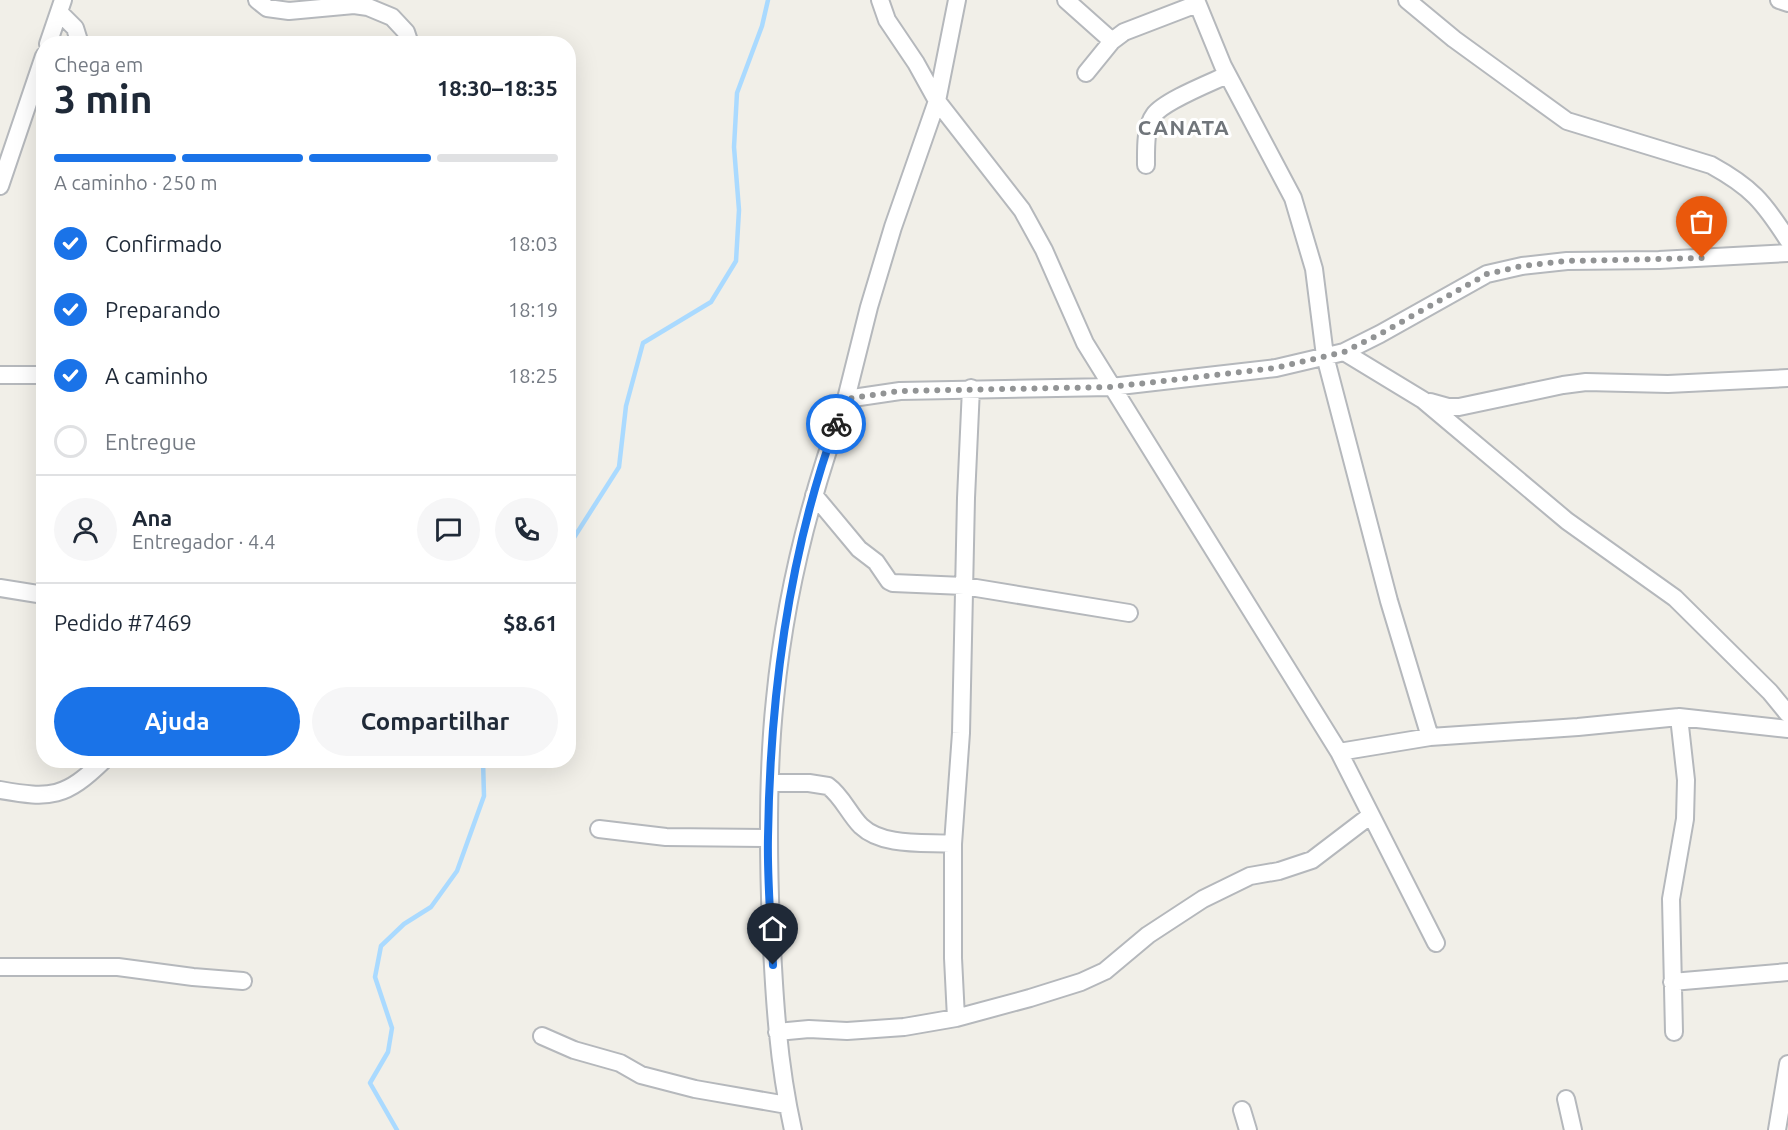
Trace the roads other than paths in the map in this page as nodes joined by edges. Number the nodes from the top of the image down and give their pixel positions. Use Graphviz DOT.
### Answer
graph roads {
  1 [pos="257,0"];
  2 [pos="880,0"];
  3 [pos="957,0"];
  4 [pos="1066,0"];
  5 [pos="1407,0"];
  6 [pos="1779,0"];
  7 [pos="1196,2"];
  8 [pos="1788,3"];
  9 [pos="61,6"];
  10 [pos="51,36"];
  11 [pos="78,36"];
  12 [pos="407,36"];
  13 [pos="1112,41"];
  14 [pos="1086,73"];
  15 [pos="1227,75"];
  16 [pos="36,80"];
  17 [pos="937,101"];
  18 [pos="1146,165"];
  19 [pos="0,186"];
  20 [pos="1788,240"];
  21 [pos="1788,253"];
  22 [pos="1344,352"];
  23 [pos="1325,356"];
  24 [pos="0,375"];
  25 [pos="36,375"];
  26 [pos="1788,378"];
  27 [pos="1111,387"];
  28 [pos="971,388"];
  29 [pos="846,399"];
  30 [pos="1423,400"];
  31 [pos="814,495"];
  32 [pos="964,586"];
  33 [pos="0,588"];
  34 [pos="36,594"];
  35 [pos="1129,613"];
  36 [pos="1788,714"];
  37 [pos="1679,717"];
  38 [pos="1788,729"];
  39 [pos="1430,737"];
  40 [pos="1339,752"];
  41 [pos="96,768"];
  42 [pos="771,783"];
  43 [pos="0,790"];
  44 [pos="1371,815"];
  45 [pos="599,829"];
  46 [pos="768,838"];
  47 [pos="953,844"];
  48 [pos="1436,943"];
  49 [pos="0,967"];
  50 [pos="1788,972"];
  51 [pos="243,981"];
  52 [pos="1672,982"];
  53 [pos="956,1018"];
  54 [pos="777,1032"];
  55 [pos="1674,1032"];
  56 [pos="542,1036"];
  57 [pos="1788,1064"];
  58 [pos="1566,1099"];
  59 [pos="787,1105"];
  60 [pos="1242,1110"];
  61 [pos="793,1130"];
  62 [pos="1248,1130"];
  63 [pos="1573,1130"];
  64 [pos="1777,1130"];
  1 -- 12 [label="street"];
  2 -- 17 [label="street"];
  3 -- 17 [label="street"];
  4 -- 13 [label="street"];
  5 -- 20 [label="street"];
  6 -- 8 [label="street"];
  7 -- 13 [label="street"];
  7 -- 15 [label="street"];
  9 -- 10 [label="street"];
  9 -- 11 [label="street"];
  13 -- 14 [label="street"];
  15 -- 18 [label="street"];
  15 -- 23 [label="street"];
  16 -- 19 [label="street"];
  17 -- 27 [label="street"];
  17 -- 29 [label="street"];
  21 -- 22 [label="street"];
  22 -- 23 [label="street"];
  22 -- 30 [label="street"];
  23 -- 27 [label="street"];
  23 -- 39 [label="street"];
  24 -- 25 [label="street"];
  26 -- 30 [label="street"];
  27 -- 28 [label="street"];
  27 -- 40 [label="street"];
  28 -- 29 [label="street"];
  28 -- 32 [label="street"];
  29 -- 31 [label="street"];
  30 -- 36 [label="street"];
  31 -- 32 [label="street"];
  31 -- 42 [label="street"];
  32 -- 35 [label="street"];
  32 -- 47 [label="street"];
  33 -- 34 [label="street"];
  37 -- 38 [label="street"];
  37 -- 39 [label="street"];
  37 -- 52 [label="street"];
  39 -- 40 [label="street"];
  40 -- 44 [label="street"];
  41 -- 43 [label="street"];
  42 -- 46 [label="street"];
  42 -- 47 [label="street"];
  44 -- 48 [label="street"];
  44 -- 53 [label="street"];
  45 -- 46 [label="street"];
  46 -- 54 [label="street"];
  47 -- 53 [label="street"];
  49 -- 51 [label="street"];
  50 -- 52 [label="street"];
  52 -- 55 [label="street"];
  53 -- 54 [label="street"];
  54 -- 59 [label="street"];
  56 -- 59 [label="street"];
  57 -- 64 [label="street"];
  58 -- 63 [label="street"];
  59 -- 61 [label="street"];
  60 -- 62 [label="street"];
}
